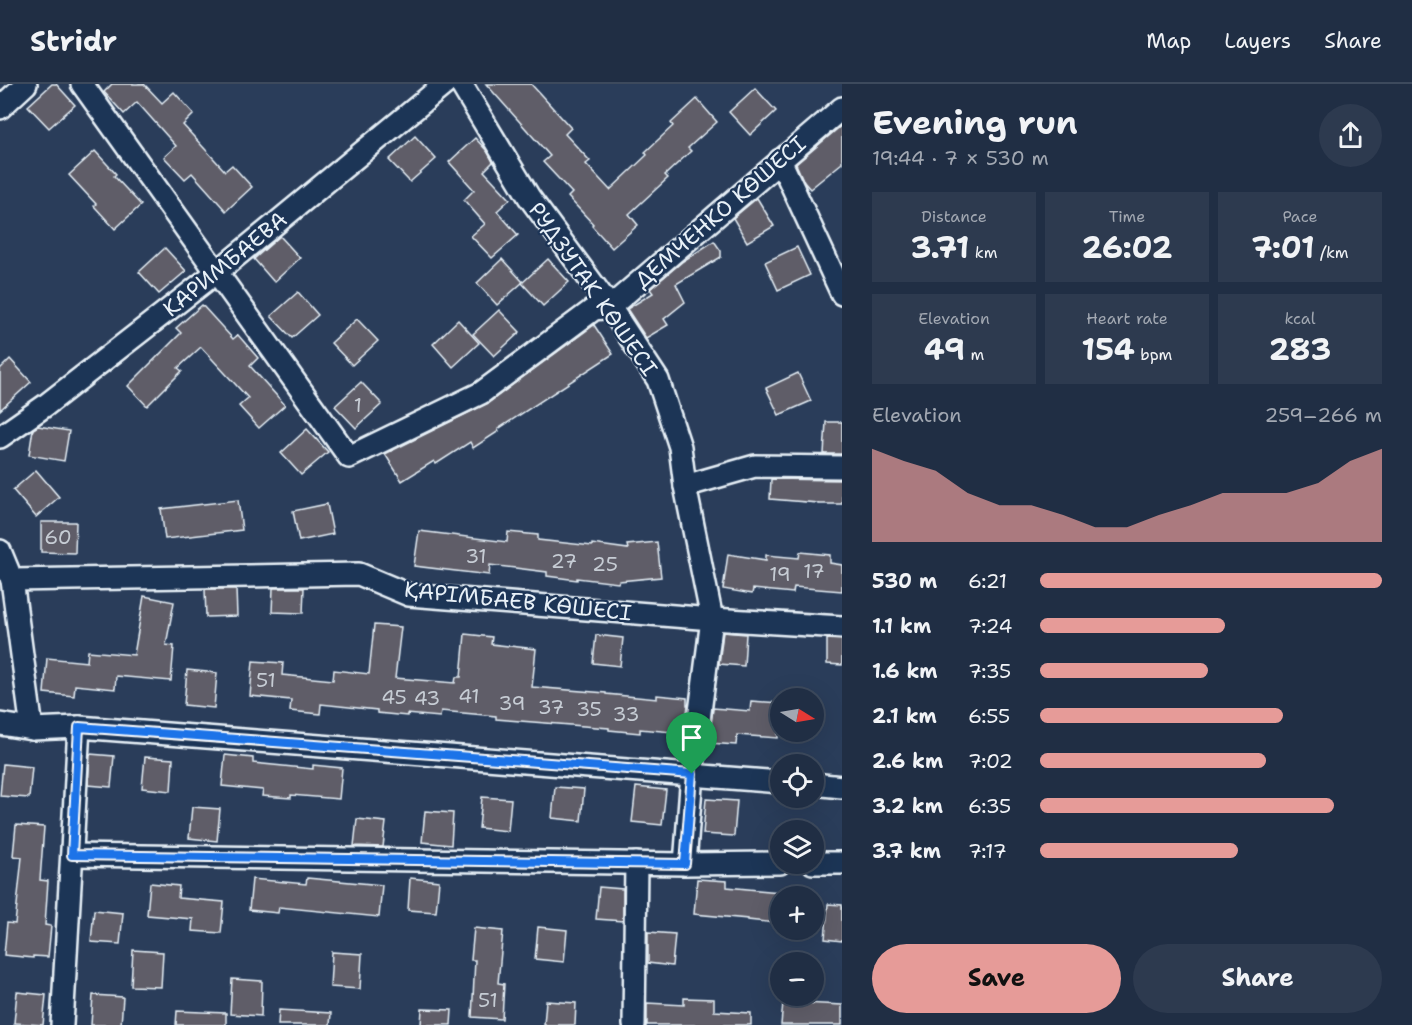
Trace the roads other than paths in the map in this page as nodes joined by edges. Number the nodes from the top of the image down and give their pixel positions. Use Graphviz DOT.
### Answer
graph roads {
  1 [pos="26,84"];
  2 [pos="82,84"];
  3 [pos="445,84"];
  4 [pos="461,84"];
  5 [pos="0,108"];
  6 [pos="842,108"];
  7 [pos="780,160"];
  8 [pos="217,272"];
  9 [pos="842,294"];
  10 [pos="610,307"];
  11 [pos="0,436"];
  12 [pos="842,467"];
  13 [pos="685,486"];
  14 [pos="0,551"];
  15 [pos="12,580"];
  16 [pos="712,619"];
  17 [pos="842,627"];
  18 [pos="0,724"];
  19 [pos="79,727"];
  20 [pos="32,729"];
  21 [pos="692,774"];
  22 [pos="770,781"];
  23 [pos="824,785"];
  24 [pos="842,787"];
  25 [pos="72,855"];
  26 [pos="636,863"];
  27 [pos="824,863"];
  28 [pos="842,863"];
  29 [pos="685,864"];
  30 [pos="770,864"];
  31 [pos="63,1025"];
  32 [pos="634,1025"];
  1 -- 5 [label="street"];
  2 -- 8 [label="street"];
  3 -- 8 [label="street, КАРИМБАЕВА"];
  4 -- 10 [label="street, РУДЗУТАК КӨШЕСІ"];
  6 -- 7 [label="street, ДЕМЧЕНКО КӨШЕСІ"];
  7 -- 9 [label="street"];
  7 -- 10 [label="street, ДЕМЧЕНКО КӨШЕСІ"];
  8 -- 10 [label="street, ДЕМЧЕНКО КӨШЕСІ"];
  8 -- 11 [label="street, КАРИМБАЕВА"];
  10 -- 13 [label="street, РУДЗУТАК КӨШЕСІ"];
  12 -- 13 [label="street"];
  13 -- 16 [label="street, РУДЗУТАК КӨШЕСІ"];
  14 -- 15 [label="street"];
  15 -- 16 [label="street, ҚАРІМБАЕВ КӨШЕСІ"];
  15 -- 20 [label="street"];
  16 -- 17 [label="street, ҚАРІМБАЕВ КӨШЕСІ"];
  16 -- 21 [label="street, РУДЗУТАК КӨШЕСІ"];
  18 -- 20 [label="street"];
  19 -- 20 [label="street"];
  19 -- 21 [label="street"];
  19 -- 25 [label="street"];
  21 -- 22 [label="street"];
  21 -- 29 [label="street, РУДЗУТАК КӨШЕСІ"];
  23 -- 24 [label="street"];
  25 -- 26 [label="street"];
  25 -- 31 [label="street"];
  26 -- 29 [label="street"];
  26 -- 32 [label="street"];
  27 -- 28 [label="street"];
  29 -- 30 [label="street"];
}
